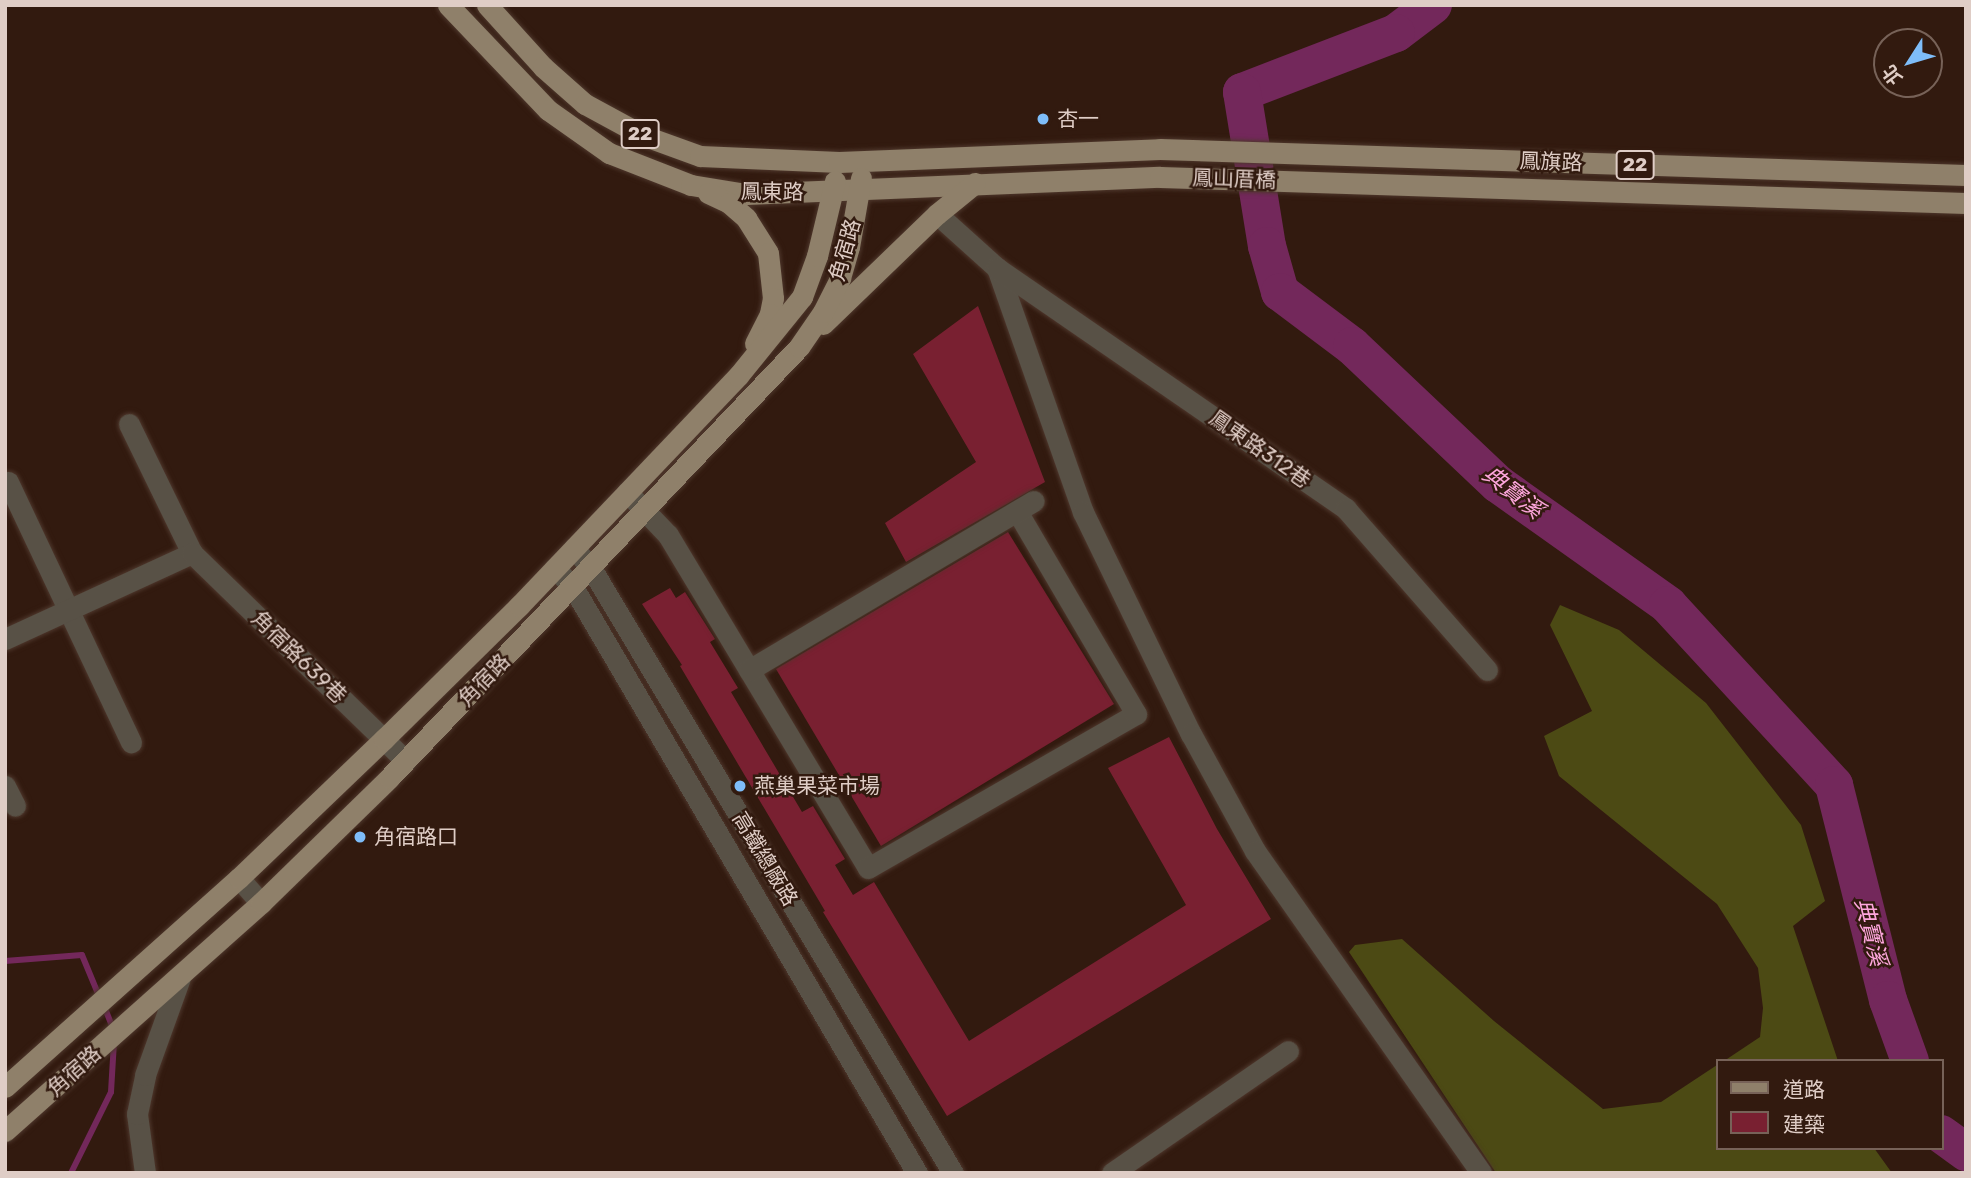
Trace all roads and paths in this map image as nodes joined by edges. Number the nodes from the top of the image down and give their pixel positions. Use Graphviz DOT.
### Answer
graph roads {
  1 [pos="448,5"];
  2 [pos="487,5"];
  3 [pos="1160,149"];
  4 [pos="1304,155"];
  5 [pos="1370,157"];
  6 [pos="862,161"];
  7 [pos="839,162"];
  8 [pos="1966,175"];
  9 [pos="1160,177"];
  10 [pos="1307,181"];
  11 [pos="975,183"];
  12 [pos="1372,184"];
  13 [pos="691,185"];
  14 [pos="860,191"];
  15 [pos="832,192"];
  16 [pos="1966,203"];
  17 [pos="937,214"];
  18 [pos="997,268"];
  19 [pos="799,348"];
  20 [pos="738,376"];
  21 [pos="129,424"];
  22 [pos="8,482"];
  23 [pos="627,492"];
  24 [pos="645,510"];
  25 [pos="573,548"];
  26 [pos="192,554"];
  27 [pos="555,568"];
  28 [pos="591,568"];
  29 [pos="573,587"];
  30 [pos="69,611"];
  31 [pos="5,639"];
  32 [pos="749,670"];
  33 [pos="1486,670"];
  34 [pos="384,739"];
  35 [pos="131,742"];
  36 [pos="406,761"];
  37 [pos="5,786"];
  38 [pos="15,806"];
  39 [pos="239,878"];
  40 [pos="261,903"];
  41 [pos="180,978"];
  42 [pos="1288,1051"];
  43 [pos="5,1087"];
  44 [pos="5,1131"];
  45 [pos="145,1173"];
  46 [pos="917,1173"];
  47 [pos="953,1173"];
  48 [pos="1112,1173"];
  49 [pos="1480,1173"];
  1 -- 13 [label="main road, 鳳東路 / 22"];
  2 -- 7 [label="main road, 鳳東路 / 22"];
  3 -- 4 [label="main road, 鳳山厝橋 / 22"];
  3 -- 6 [label="main road, 鳳東路 / 22"];
  4 -- 5 [label="main road, 鳳旗路 / 22"];
  5 -- 8 [label="main road, 鳳旗路 / 22"];
  5 -- 12 [label="street"];
  6 -- 7 [label="main road, 鳳東路 / 22"];
  6 -- 14 [label="main road, 角宿路"];
  7 -- 15 [label="main road, 角宿路"];
  9 -- 10 [label="main road, 鳳山厝橋 / 22"];
  9 -- 11 [label="main road, 鳳東路 / 22"];
  10 -- 12 [label="main road, 鳳旗路 / 22"];
  11 -- 14 [label="main road, 鳳東路 / 22"];
  11 -- 17 [label="main road"];
  12 -- 16 [label="main road, 鳳旗路 / 22"];
  13 -- 15 [label="main road, 鳳東路 / 22"];
  13 -- 20 [label="main road"];
  14 -- 15 [label="main road, 鳳東路 / 22"];
  14 -- 19 [label="main road, 角宿路"];
  15 -- 20 [label="main road, 角宿路"];
  17 -- 18 [label="street, 鳳東路312巷"];
  17 -- 19 [label="main road"];
  18 -- 33 [label="street, 鳳東路312巷"];
  18 -- 49 [label="street"];
  19 -- 24 [label="main road, 角宿路"];
  20 -- 23 [label="main road, 角宿路"];
  21 -- 26 [label="street, 角宿路639巷"];
  22 -- 30 [label="street"];
  23 -- 24 [label="street"];
  23 -- 25 [label="main road, 角宿路"];
  24 -- 28 [label="main road, 角宿路"];
  24 -- 32 [label="street"];
  25 -- 27 [label="main road, 角宿路"];
  25 -- 28 [label="street, 高鐵總廠路"];
  26 -- 30 [label="street"];
  26 -- 34 [label="street, 角宿路639巷"];
  27 -- 29 [label="street, 高鐵總廠路"];
  27 -- 34 [label="main road, 角宿路"];
  28 -- 29 [label="main road, 角宿路"];
  28 -- 47 [label="street, 高鐵總廠路"];
  29 -- 36 [label="main road, 角宿路"];
  29 -- 46 [label="street, 高鐵總廠路"];
  30 -- 31 [label="street"];
  30 -- 35 [label="street"];
  32 -- 32 [label="street"];
  34 -- 36 [label="street, 角宿路639巷"];
  34 -- 39 [label="main road, 角宿路"];
  36 -- 40 [label="main road, 角宿路"];
  37 -- 38 [label="street"];
  39 -- 40 [label="street"];
  39 -- 43 [label="main road, 角宿路"];
  40 -- 41 [label="main road, 角宿路"];
  41 -- 44 [label="main road, 角宿路"];
  41 -- 45 [label="street"];
  42 -- 48 [label="street"];
}
